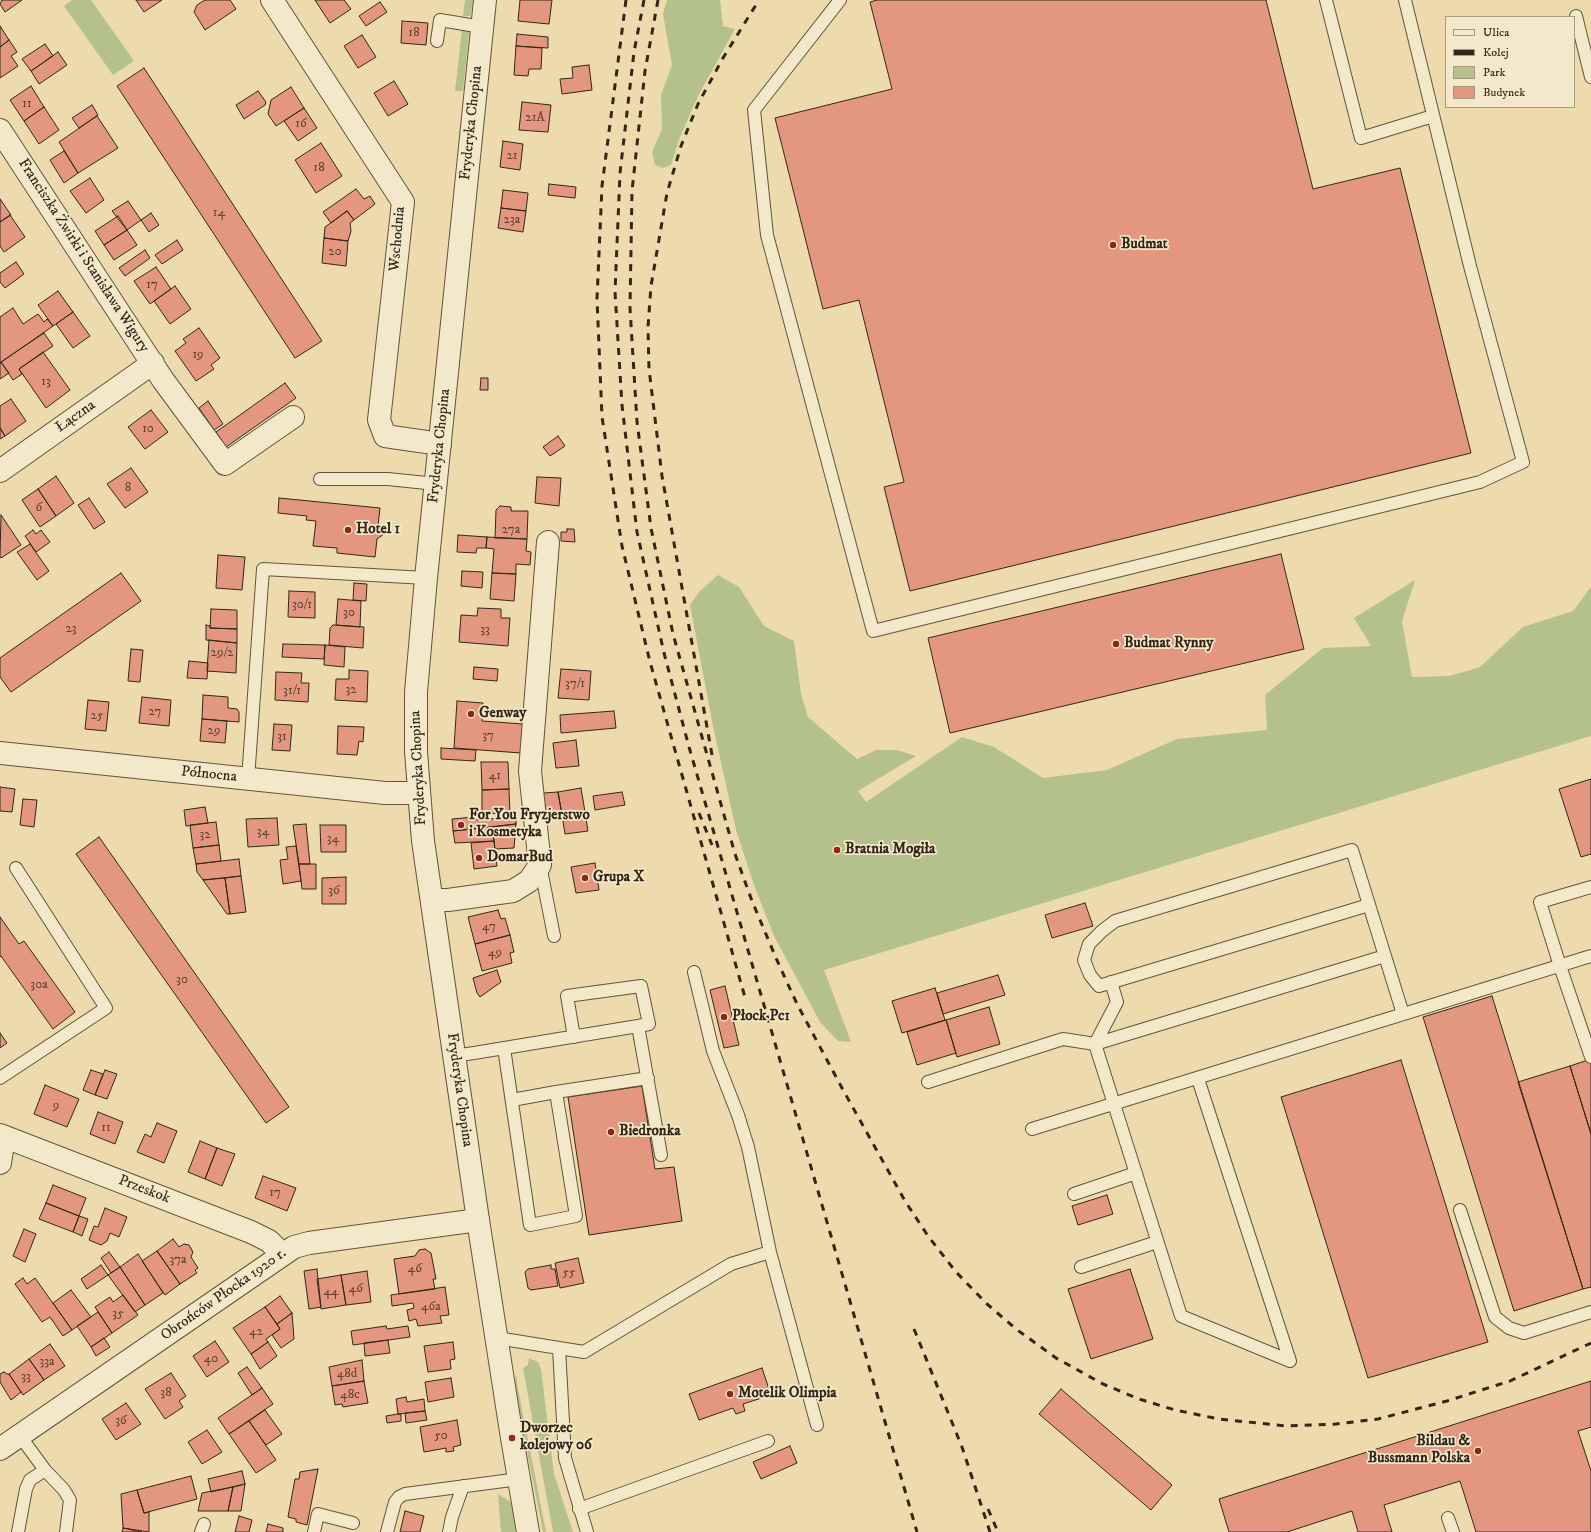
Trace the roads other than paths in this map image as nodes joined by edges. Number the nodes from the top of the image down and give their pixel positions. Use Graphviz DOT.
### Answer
graph roads {
  1 [pos="272,0"];
  2 [pos="485,0"];
  3 [pos="840,0"];
  4 [pos="1326,0"];
  5 [pos="1405,0"];
  6 [pos="1576,16"];
  7 [pos="482,27"];
  8 [pos="437,41"];
  9 [pos="1591,77"];
  10 [pos="1433,116"];
  11 [pos="0,130"];
  12 [pos="153,363"];
  13 [pos="293,417"];
  14 [pos="440,444"];
  15 [pos="0,471"];
  16 [pos="320,479"];
  17 [pos="436,484"];
  18 [pos="548,542"];
  19 [pos="426,578"];
  20 [pos="0,753"];
  21 [pos="248,779"];
  22 [pos="419,793"];
  23 [pos="540,865"];
  24 [pos="16,868"];
  25 [pos="1591,887"];
  26 [pos="432,900"];
  27 [pos="1369,905"];
  28 [pos="554,936"];
  29 [pos="1385,956"];
  30 [pos="1591,956"];
  31 [pos="1560,966"];
  32 [pos="694,972"];
  33 [pos="1111,982"];
  34 [pos="1403,1014"];
  35 [pos="638,1026"];
  36 [pos="574,1036"];
  37 [pos="1095,1044"];
  38 [pos="504,1048"];
  39 [pos="454,1056"];
  40 [pos="1591,1057"];
  41 [pos="0,1078"];
  42 [pos="648,1078"];
  43 [pos="1198,1078"];
  44 [pos="928,1082"];
  45 [pos="556,1092"];
  46 [pos="512,1100"];
  47 [pos="1114,1104"];
  48 [pos="1032,1128"];
  49 [pos="2,1136"];
  50 [pos="661,1155"];
  51 [pos="0,1163"];
  52 [pos="1136,1173"];
  53 [pos="1074,1194"];
  54 [pos="1460,1210"];
  55 [pos="478,1220"];
  56 [pos="1158,1242"];
  57 [pos="770,1252"];
  58 [pos="282,1254"];
  59 [pos="1081,1267"];
  60 [pos="1591,1312"];
  61 [pos="498,1338"];
  62 [pos="559,1348"];
  63 [pos="817,1425"];
  64 [pos="20,1436"];
  65 [pos="768,1441"];
  66 [pos="0,1449"];
  67 [pos="45,1470"];
  68 [pos="519,1479"];
  69 [pos="463,1486"];
  70 [pos="579,1509"];
  71 [pos="1448,1518"];
  72 [pos="353,1523"];
  73 [pos="18,1532"];
  74 [pos="66,1532"];
  75 [pos="314,1532"];
  76 [pos="387,1532"];
  77 [pos="449,1532"];
  78 [pos="528,1532"];
  79 [pos="587,1532"];
  80 [pos="1453,1532"];
  1 -- 14 [label="street, Wschodnia"];
  2 -- 7 [label="street, Fryderyka Chopina"];
  3 -- 10 [label="lane"];
  4 -- 10 [label="lane"];
  5 -- 10 [label="lane"];
  6 -- 9 [label="lane"];
  7 -- 8 [label="lane"];
  7 -- 14 [label="street, Fryderyka Chopina"];
  11 -- 12 [label="street, Franciszka Żwirki i Stanisława Wigury"];
  12 -- 13 [label="street, Franciszka Żwirki i Stanisława Wigury"];
  12 -- 15 [label="street, Łączna"];
  14 -- 17 [label="street, Fryderyka Chopina"];
  16 -- 17 [label="lane"];
  17 -- 19 [label="street, Fryderyka Chopina"];
  18 -- 23 [label="street"];
  19 -- 21 [label="lane"];
  19 -- 22 [label="street, Fryderyka Chopina"];
  20 -- 21 [label="street, Północna"];
  21 -- 22 [label="street, Północna"];
  22 -- 26 [label="street, Fryderyka Chopina"];
  23 -- 26 [label="street"];
  23 -- 28 [label="lane"];
  24 -- 41 [label="lane"];
  25 -- 31 [label="lane"];
  26 -- 39 [label="street, Fryderyka Chopina"];
  27 -- 29 [label="lane"];
  27 -- 33 [label="lane"];
  27 -- 33 [label="lane"];
  29 -- 34 [label="lane"];
  29 -- 37 [label="lane"];
  30 -- 31 [label="lane"];
  31 -- 34 [label="lane"];
  31 -- 40 [label="lane"];
  32 -- 57 [label="lane"];
  33 -- 37 [label="lane"];
  34 -- 43 [label="lane"];
  35 -- 36 [label="lane"];
  35 -- 36 [label="lane"];
  35 -- 42 [label="lane"];
  36 -- 38 [label="lane"];
  37 -- 44 [label="lane"];
  37 -- 47 [label="lane"];
  38 -- 39 [label="lane"];
  38 -- 46 [label="lane"];
  39 -- 55 [label="street, Fryderyka Chopina"];
  42 -- 45 [label="lane"];
  42 -- 50 [label="lane"];
  43 -- 47 [label="lane"];
  43 -- 56 [label="lane"];
  45 -- 46 [label="lane"];
  45 -- 46 [label="lane"];
  47 -- 48 [label="lane"];
  47 -- 52 [label="lane"];
  49 -- 51 [label="street"];
  49 -- 58 [label="street, Przeskok"];
  52 -- 53 [label="lane"];
  52 -- 56 [label="lane"];
  54 -- 60 [label="lane"];
  55 -- 58 [label="street, Obrońców Płocka 1920 r."];
  55 -- 61 [label="street, Fryderyka Chopina"];
  56 -- 59 [label="lane"];
  57 -- 62 [label="lane"];
  57 -- 63 [label="lane"];
  58 -- 64 [label="street, Obrońców Płocka 1920 r."];
  61 -- 62 [label="lane"];
  61 -- 68 [label="street, Fryderyka Chopina"];
  62 -- 70 [label="lane"];
  64 -- 66 [label="street, Obrońców Płocka 1920 r."];
  64 -- 67 [label="lane"];
  65 -- 70 [label="lane"];
  67 -- 73 [label="lane"];
  67 -- 74 [label="lane"];
  68 -- 69 [label="lane"];
  68 -- 78 [label="street, Fryderyka Chopina"];
  69 -- 76 [label="lane"];
  69 -- 77 [label="lane"];
  70 -- 79 [label="lane"];
  71 -- 80 [label="lane"];
  72 -- 75 [label="lane"];
}
